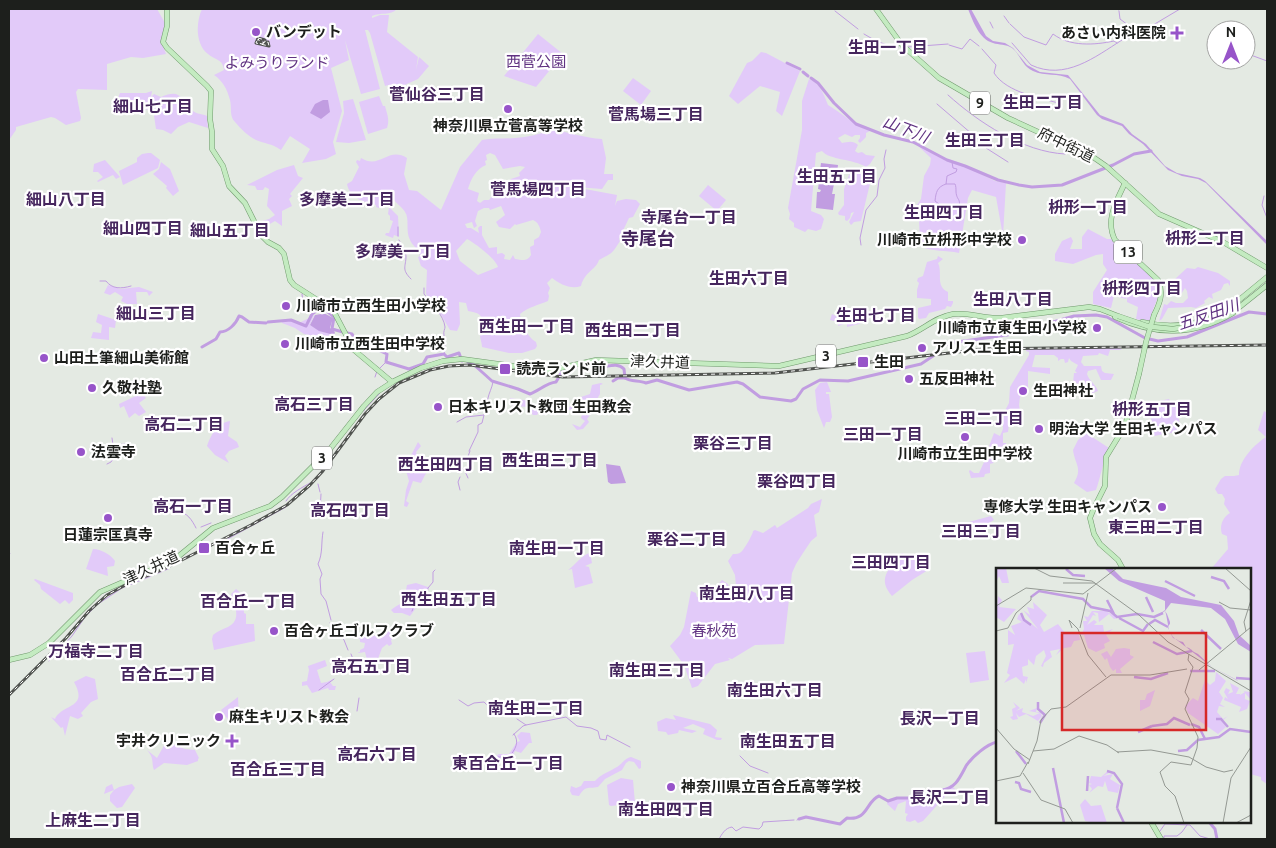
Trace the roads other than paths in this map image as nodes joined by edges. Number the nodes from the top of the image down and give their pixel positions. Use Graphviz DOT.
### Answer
graph roads {
  1 [pos="167,9"];
  2 [pos="876,9"];
  3 [pos="1125,183"];
  4 [pos="1267,268"];
  5 [pos="1267,278"];
  6 [pos="1267,285"];
  7 [pos="1089,307"];
  8 [pos="1083,309"];
  9 [pos="1049,311"];
  10 [pos="1106,311"];
  11 [pos="1224,312"];
  12 [pos="1233,313"];
  13 [pos="1212,320"];
  14 [pos="1135,323"];
  15 [pos="1152,327"];
  16 [pos="1177,328"];
  17 [pos="392,382"];
  18 [pos="1122,568"];
  19 [pos="9,660"];
  20 [pos="1152,823"];
  21 [pos="1161,839"];
  1 -- 17 [label="main road"];
  2 -- 3 [label="main road, 府中街道 / 9"];
  3 -- 4 [label="main road, 府中街道 / 9"];
  3 -- 15 [label="main road, 13, bridge"];
  5 -- 11 [label="main road, 3"];
  6 -- 12 [label="main road, 3"];
  7 -- 9 [label="main road, 津久井道 / 3"];
  7 -- 10 [label="main road, 津久井道 / 3"];
  7 -- 14 [label="main road, 3"];
  8 -- 9 [label="main road, 津久井道 / 3"];
  8 -- 10 [label="main road, 津久井道 / 3"];
  8 -- 14 [label="main road, 3"];
  9 -- 17 [label="main road, 津久井道 / 3"];
  10 -- 15 [label="main road, 津久井道 / 3, bridge"];
  11 -- 13 [label="main road, 3"];
  11 -- 16 [label="main road, 3"];
  12 -- 13 [label="main road, 3"];
  12 -- 16 [label="main road, 3"];
  13 -- 15 [label="main road, 3, bridge"];
  14 -- 16 [label="main road, 3"];
  15 -- 18 [label="main road, 13, bridge"];
  17 -- 19 [label="main road, 津久井道 / 3"];
  20 -- 21 [label="main road"];
}
